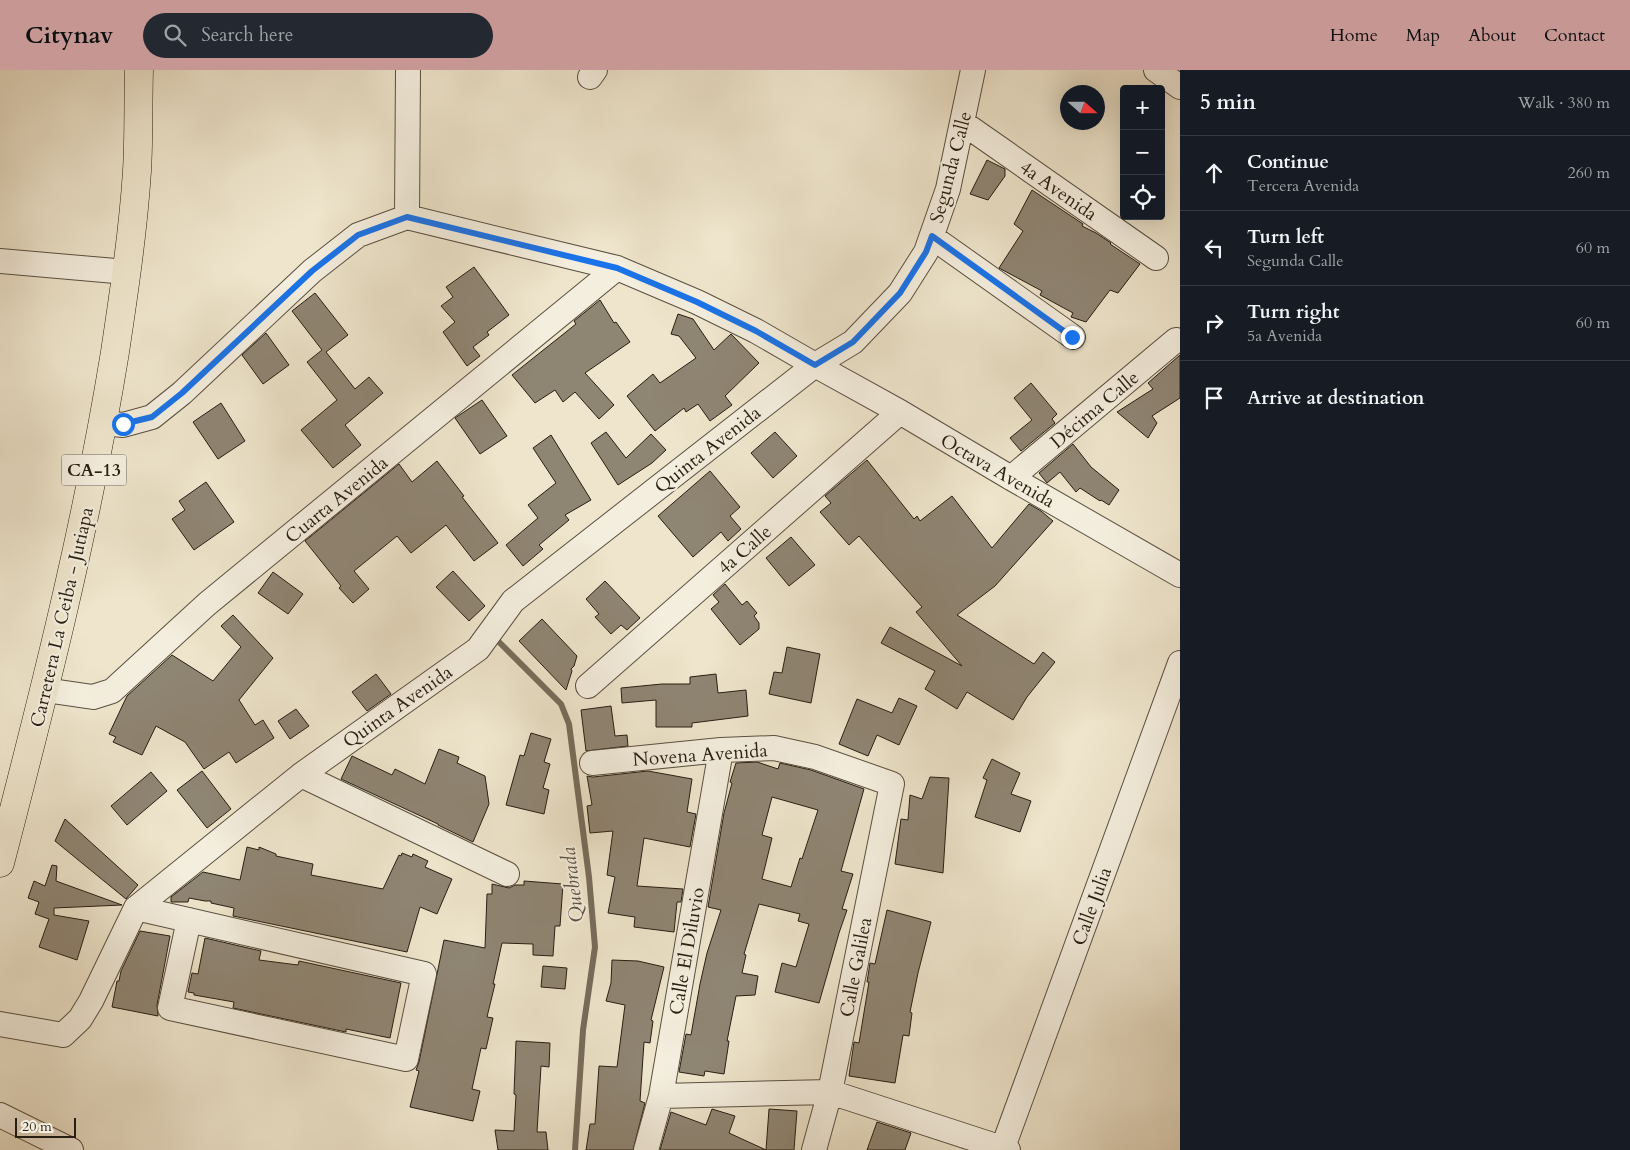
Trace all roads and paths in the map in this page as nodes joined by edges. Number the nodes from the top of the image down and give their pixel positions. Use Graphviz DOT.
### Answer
graph roads {
  1 [pos="139,70"];
  2 [pos="408,70"];
  3 [pos="973,70"];
  4 [pos="1156,70"];
  5 [pos="1180,87"];
  6 [pos="963,123"];
  7 [pos="407,217"];
  8 [pos="932,236"];
  9 [pos="1156,258"];
  10 [pos="0,262"];
  11 [pos="617,268"];
  12 [pos="127,272"];
  13 [pos="1072,337"];
  14 [pos="1176,340"];
  15 [pos="815,365"];
  16 [pos="900,412"];
  17 [pos="104,424"];
  18 [pos="1011,478"];
  19 [pos="1180,575"];
  20 [pos="1180,662"];
  21 [pos="588,686"];
  22 [pos="45,690"];
  23 [pos="721,750"];
  24 [pos="592,764"];
  25 [pos="301,775"];
  26 [pos="892,784"];
  27 [pos="0,863"];
  28 [pos="507,874"];
  29 [pos="136,908"];
  30 [pos="188,920"];
  31 [pos="0,1024"];
  32 [pos="830,1092"];
  33 [pos="661,1096"];
  34 [pos="0,1115"];
  35 [pos="1004,1149"];
  36 [pos="71,1150"];
  37 [pos="646,1150"];
  38 [pos="814,1150"];
  1 -- 12 [label="main road, Carretera La Ceiba - Jutiapa / CA-13"];
  2 -- 7 [label="street"];
  3 -- 6 [label="street, Segunda Calle"];
  4 -- 5 [label="street"];
  6 -- 8 [label="street, Segunda Calle"];
  6 -- 9 [label="street, 4a Avenida"];
  7 -- 11 [label="street, Octava Avenida"];
  7 -- 17 [label="street"];
  8 -- 13 [label="street"];
  8 -- 15 [label="street, Segunda Calle"];
  10 -- 12 [label="street"];
  11 -- 15 [label="street, Octava Avenida"];
  11 -- 22 [label="street, Cuarta Avenida"];
  12 -- 17 [label="main road, Carretera La Ceiba - Jutiapa / CA-13"];
  14 -- 18 [label="street, Décima Calle"];
  15 -- 16 [label="street, Octava Avenida"];
  15 -- 25 [label="street, Quinta Avenida"];
  16 -- 18 [label="street, Octava Avenida"];
  16 -- 21 [label="street, 4a Calle"];
  17 -- 22 [label="main road, Carretera La Ceiba - Jutiapa / CA-13"];
  18 -- 19 [label="street, Octava Avenida"];
  20 -- 35 [label="street, Calle Julia"];
  22 -- 27 [label="main road, Carretera La Ceiba - Jutiapa / CA-13"];
  23 -- 24 [label="street, Novena Avenida"];
  23 -- 26 [label="street, Novena Avenida"];
  23 -- 33 [label="street, Calle El Diluvio"];
  25 -- 28 [label="street"];
  25 -- 29 [label="street, Quinta Avenida"];
  26 -- 32 [label="street, Calle Galilea"];
  29 -- 30 [label="street"];
  29 -- 31 [label="street, Quinta Avenida"];
  30 -- 30 [label="street"];
  32 -- 33 [label="street"];
  32 -- 35 [label="street"];
  32 -- 38 [label="street, Calle Galilea"];
  33 -- 37 [label="street, Calle El Diluvio"];
  34 -- 36 [label="street"];
}
